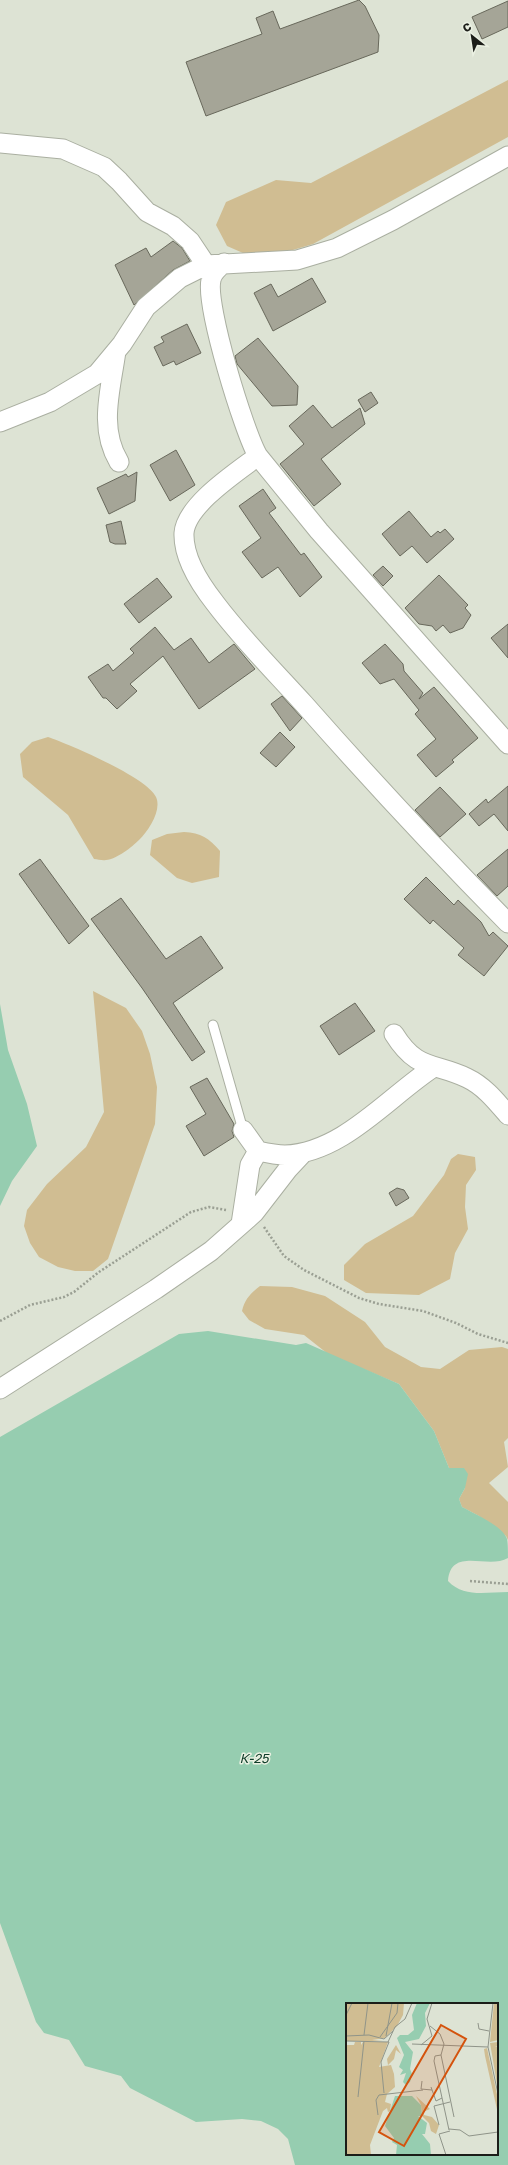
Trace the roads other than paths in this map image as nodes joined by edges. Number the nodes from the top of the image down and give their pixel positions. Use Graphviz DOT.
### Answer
graph roads {
  1 [pos="0,144"];
  2 [pos="508,156"];
  3 [pos="215,264"];
  4 [pos="116,351"];
  5 [pos="0,422"];
  6 [pos="258,456"];
  7 [pos="118,462"];
  8 [pos="508,744"];
  9 [pos="508,923"];
  10 [pos="213,1025"];
  11 [pos="394,1034"];
  12 [pos="434,1068"];
  13 [pos="508,1115"];
  14 [pos="244,1130"];
  15 [pos="258,1151"];
  16 [pos="303,1153"];
  17 [pos="246,1217"];
  18 [pos="0,1389"];
  1 -- 3 [label="street"];
  2 -- 3 [label="street"];
  3 -- 4 [label="street"];
  3 -- 6 [label="street"];
  4 -- 5 [label="street"];
  4 -- 7 [label="street"];
  6 -- 8 [label="street"];
  6 -- 9 [label="street"];
  10 -- 14 [label="lane"];
  11 -- 12 [label="street"];
  12 -- 13 [label="street"];
  12 -- 16 [label="street"];
  14 -- 15 [label="street"];
  15 -- 16 [label="street"];
  15 -- 17 [label="street"];
  16 -- 17 [label="street"];
  17 -- 18 [label="street"];
}
